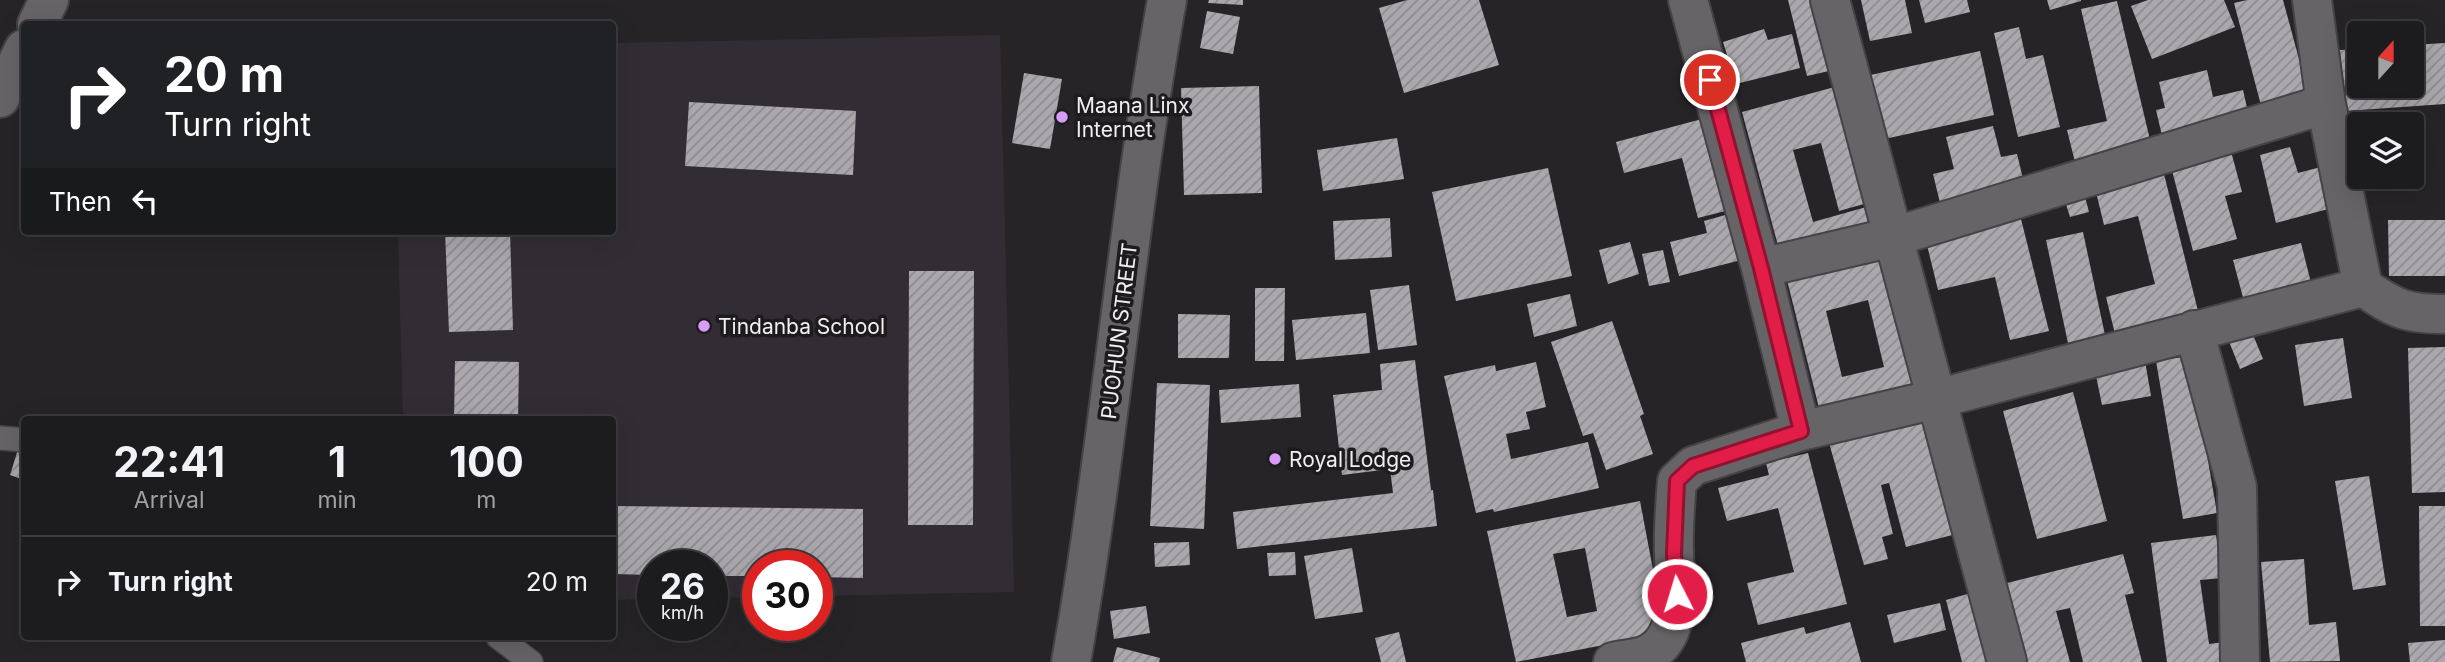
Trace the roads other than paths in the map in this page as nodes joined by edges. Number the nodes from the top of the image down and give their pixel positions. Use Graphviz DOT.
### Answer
graph roads {
  1 [pos="49,0"];
  2 [pos="1167,0"];
  3 [pos="1688,0"];
  4 [pos="1830,0"];
  5 [pos="2312,0"];
  6 [pos="38,21"];
  7 [pos="21,55"];
  8 [pos="1,94"];
  9 [pos="2326,104"];
  10 [pos="1893,237"];
  11 [pos="1761,268"];
  12 [pos="2363,286"];
  13 [pos="2445,314"];
  14 [pos="2194,330"];
  15 [pos="1936,399"];
  16 [pos="1801,431"];
  17 [pos="0,438"];
  18 [pos="21,440"];
  19 [pos="502,640"];
  20 [pos="531,662"];
  21 [pos="1071,662"];
  22 [pos="1613,662"];
  23 [pos="2007,662"];
  24 [pos="2240,662"];
  1 -- 6 [label="street"];
  2 -- 21 [label="street, PUOHUN STREET"];
  3 -- 11 [label="street"];
  4 -- 10 [label="street"];
  5 -- 9 [label="street"];
  7 -- 8 [label="street"];
  9 -- 10 [label="street"];
  9 -- 12 [label="street"];
  10 -- 11 [label="street"];
  10 -- 15 [label="street"];
  11 -- 16 [label="street"];
  12 -- 13 [label="street"];
  12 -- 14 [label="street"];
  14 -- 15 [label="street"];
  14 -- 24 [label="street"];
  15 -- 16 [label="street"];
  15 -- 23 [label="street"];
  16 -- 22 [label="street"];
  17 -- 18 [label="lane"];
  19 -- 20 [label="lane"];
}
